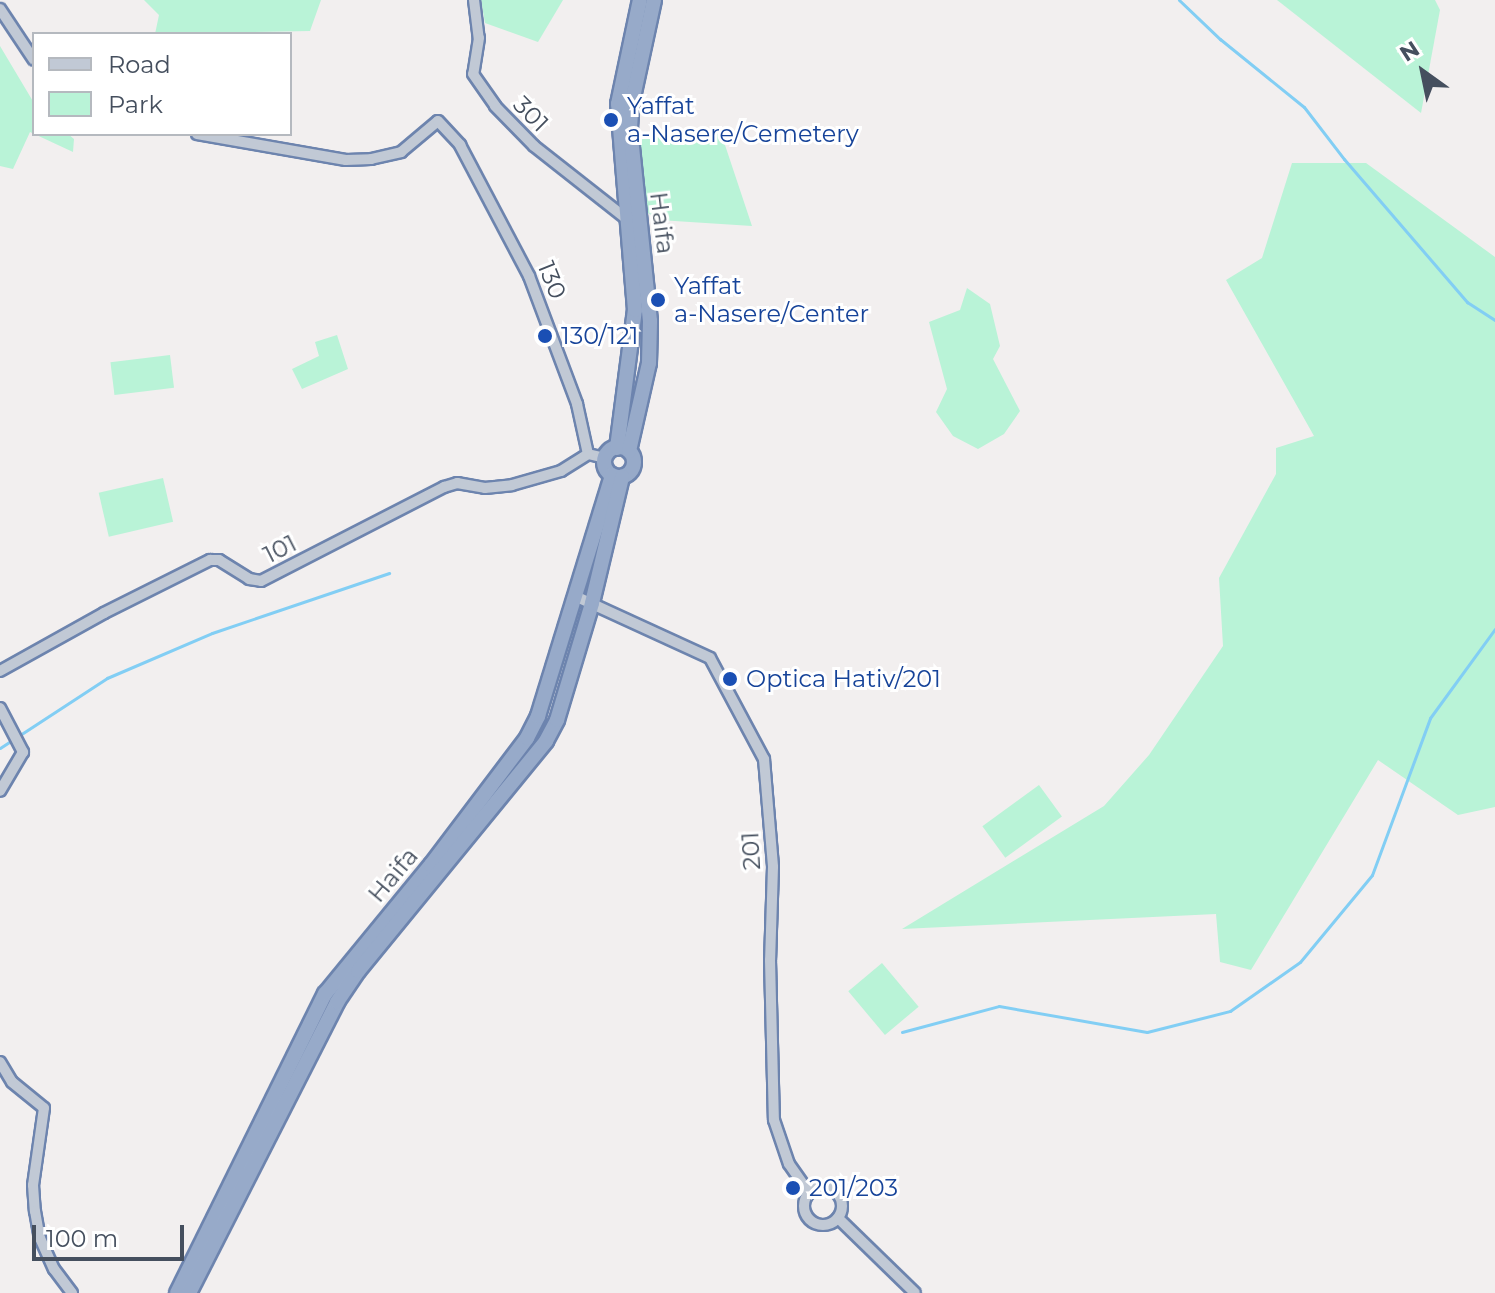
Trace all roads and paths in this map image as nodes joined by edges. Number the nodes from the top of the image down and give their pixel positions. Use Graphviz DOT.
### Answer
graph roads {
  1 [pos="474,0"];
  2 [pos="640,0"];
  3 [pos="654,0"];
  4 [pos="0,9"];
  5 [pos="32,57"];
  6 [pos="208,136"];
  7 [pos="628,220"];
  8 [pos="617,452"];
  9 [pos="588,454"];
  10 [pos="617,476"];
  11 [pos="577,597"];
  12 [pos="592,603"];
  13 [pos="0,671"];
  14 [pos="0,708"];
  15 [pos="0,791"];
  16 [pos="0,1062"];
  17 [pos="809,1193"];
  18 [pos="838,1218"];
  19 [pos="72,1293"];
  20 [pos="177,1293"];
  21 [pos="189,1293"];
  22 [pos="915,1293"];
  1 -- 7 [label="street, 301"];
  2 -- 7 [label="highway, Haifa"];
  3 -- 8 [label="highway, Haifa"];
  4 -- 5 [label="street"];
  6 -- 9 [label="street, 130"];
  7 -- 8 [label="highway, Haifa"];
  8 -- 9 [label="street"];
  8 -- 10 [label="highway"];
  8 -- 10 [label="highway"];
  9 -- 13 [label="street, 101"];
  10 -- 11 [label="highway, Haifa"];
  10 -- 12 [label="highway, Haifa"];
  11 -- 12 [label="street, 201"];
  11 -- 20 [label="highway, Haifa"];
  12 -- 17 [label="street, 201"];
  12 -- 21 [label="highway, Haifa"];
  14 -- 15 [label="street"];
  16 -- 19 [label="street"];
  17 -- 18 [label="street"];
  17 -- 18 [label="street"];
  18 -- 22 [label="street"];
}
